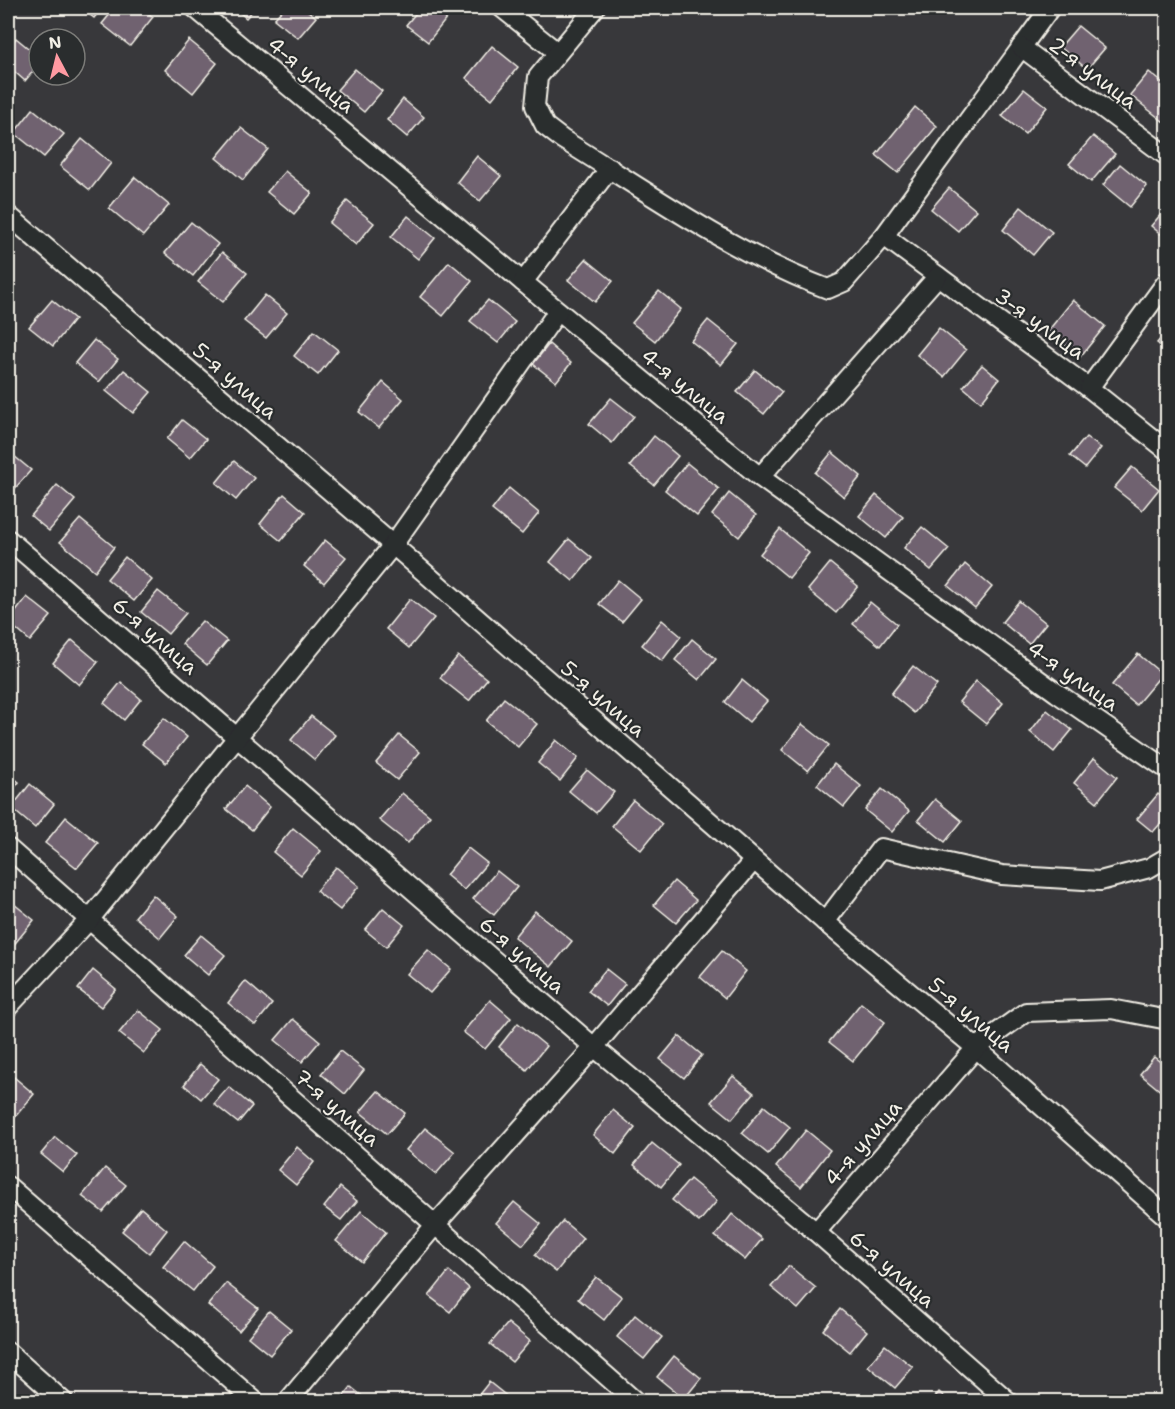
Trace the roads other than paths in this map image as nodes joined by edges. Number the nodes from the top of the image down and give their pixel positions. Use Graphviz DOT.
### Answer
graph roads {
  1 [pos="195,8"];
  2 [pos="502,8"];
  3 [pos="595,8"];
  4 [pos="1050,8"];
  5 [pos="1021,47"];
  6 [pos="557,52"];
  7 [pos="1167,157"];
  8 [pos="610,168"];
  9 [pos="8,215"];
  10 [pos="884,236"];
  11 [pos="938,276"];
  12 [pos="1167,280"];
  13 [pos="523,282"];
  14 [pos="558,311"];
  15 [pos="1089,388"];
  16 [pos="1167,451"];
  17 [pos="760,477"];
  18 [pos="8,539"];
  19 [pos="393,545"];
  20 [pos="237,737"];
  21 [pos="1167,770"];
  22 [pos="8,848"];
  23 [pos="1167,857"];
  24 [pos="754,860"];
  25 [pos="89,920"];
  26 [pos="825,922"];
  27 [pos="8,1007"];
  28 [pos="1167,1020"];
  29 [pos="594,1047"];
  30 [pos="976,1048"];
  31 [pos="8,1186"];
  32 [pos="1167,1218"];
  33 [pos="435,1225"];
  34 [pos="816,1232"];
  35 [pos="8,1352"];
  36 [pos="64,1401"];
  37 [pos="256,1401"];
  38 [pos="287,1401"];
  39 [pos="636,1401"];
  40 [pos="1009,1401"];
  1 -- 13 [label="street, 4-я улица"];
  2 -- 6 [label="street"];
  3 -- 6 [label="street"];
  4 -- 5 [label="street"];
  5 -- 7 [label="street, 2-я улица"];
  5 -- 10 [label="street"];
  6 -- 8 [label="street"];
  8 -- 10 [label="street"];
  8 -- 13 [label="street"];
  9 -- 19 [label="street, 5-я улица"];
  10 -- 11 [label="street, 3-я улица"];
  11 -- 15 [label="street, 3-я улица"];
  11 -- 17 [label="street"];
  12 -- 15 [label="street"];
  13 -- 14 [label="street, 4-я улица"];
  14 -- 17 [label="street, 4-я улица"];
  14 -- 19 [label="street"];
  15 -- 16 [label="street, 3-я улица"];
  17 -- 21 [label="street, 4-я улица"];
  18 -- 20 [label="street, 6-я улица"];
  19 -- 20 [label="street"];
  19 -- 24 [label="street, 5-я улица"];
  20 -- 25 [label="street"];
  20 -- 29 [label="street, 6-я улица"];
  22 -- 25 [label="street, 7-я улица"];
  23 -- 26 [label="street"];
  24 -- 26 [label="street, 5-я улица"];
  24 -- 29 [label="street"];
  25 -- 27 [label="street"];
  25 -- 33 [label="street, 7-я улица"];
  26 -- 30 [label="street, 5-я улица"];
  28 -- 30 [label="street, 4-я улица"];
  29 -- 33 [label="street"];
  29 -- 34 [label="street, 6-я улица"];
  30 -- 32 [label="street, 5-я улица"];
  30 -- 34 [label="street, 4-я улица"];
  31 -- 37 [label="street"];
  33 -- 38 [label="street"];
  33 -- 39 [label="street, 7-я улица"];
  34 -- 40 [label="street, 6-я улица"];
  35 -- 36 [label="street"];
}
